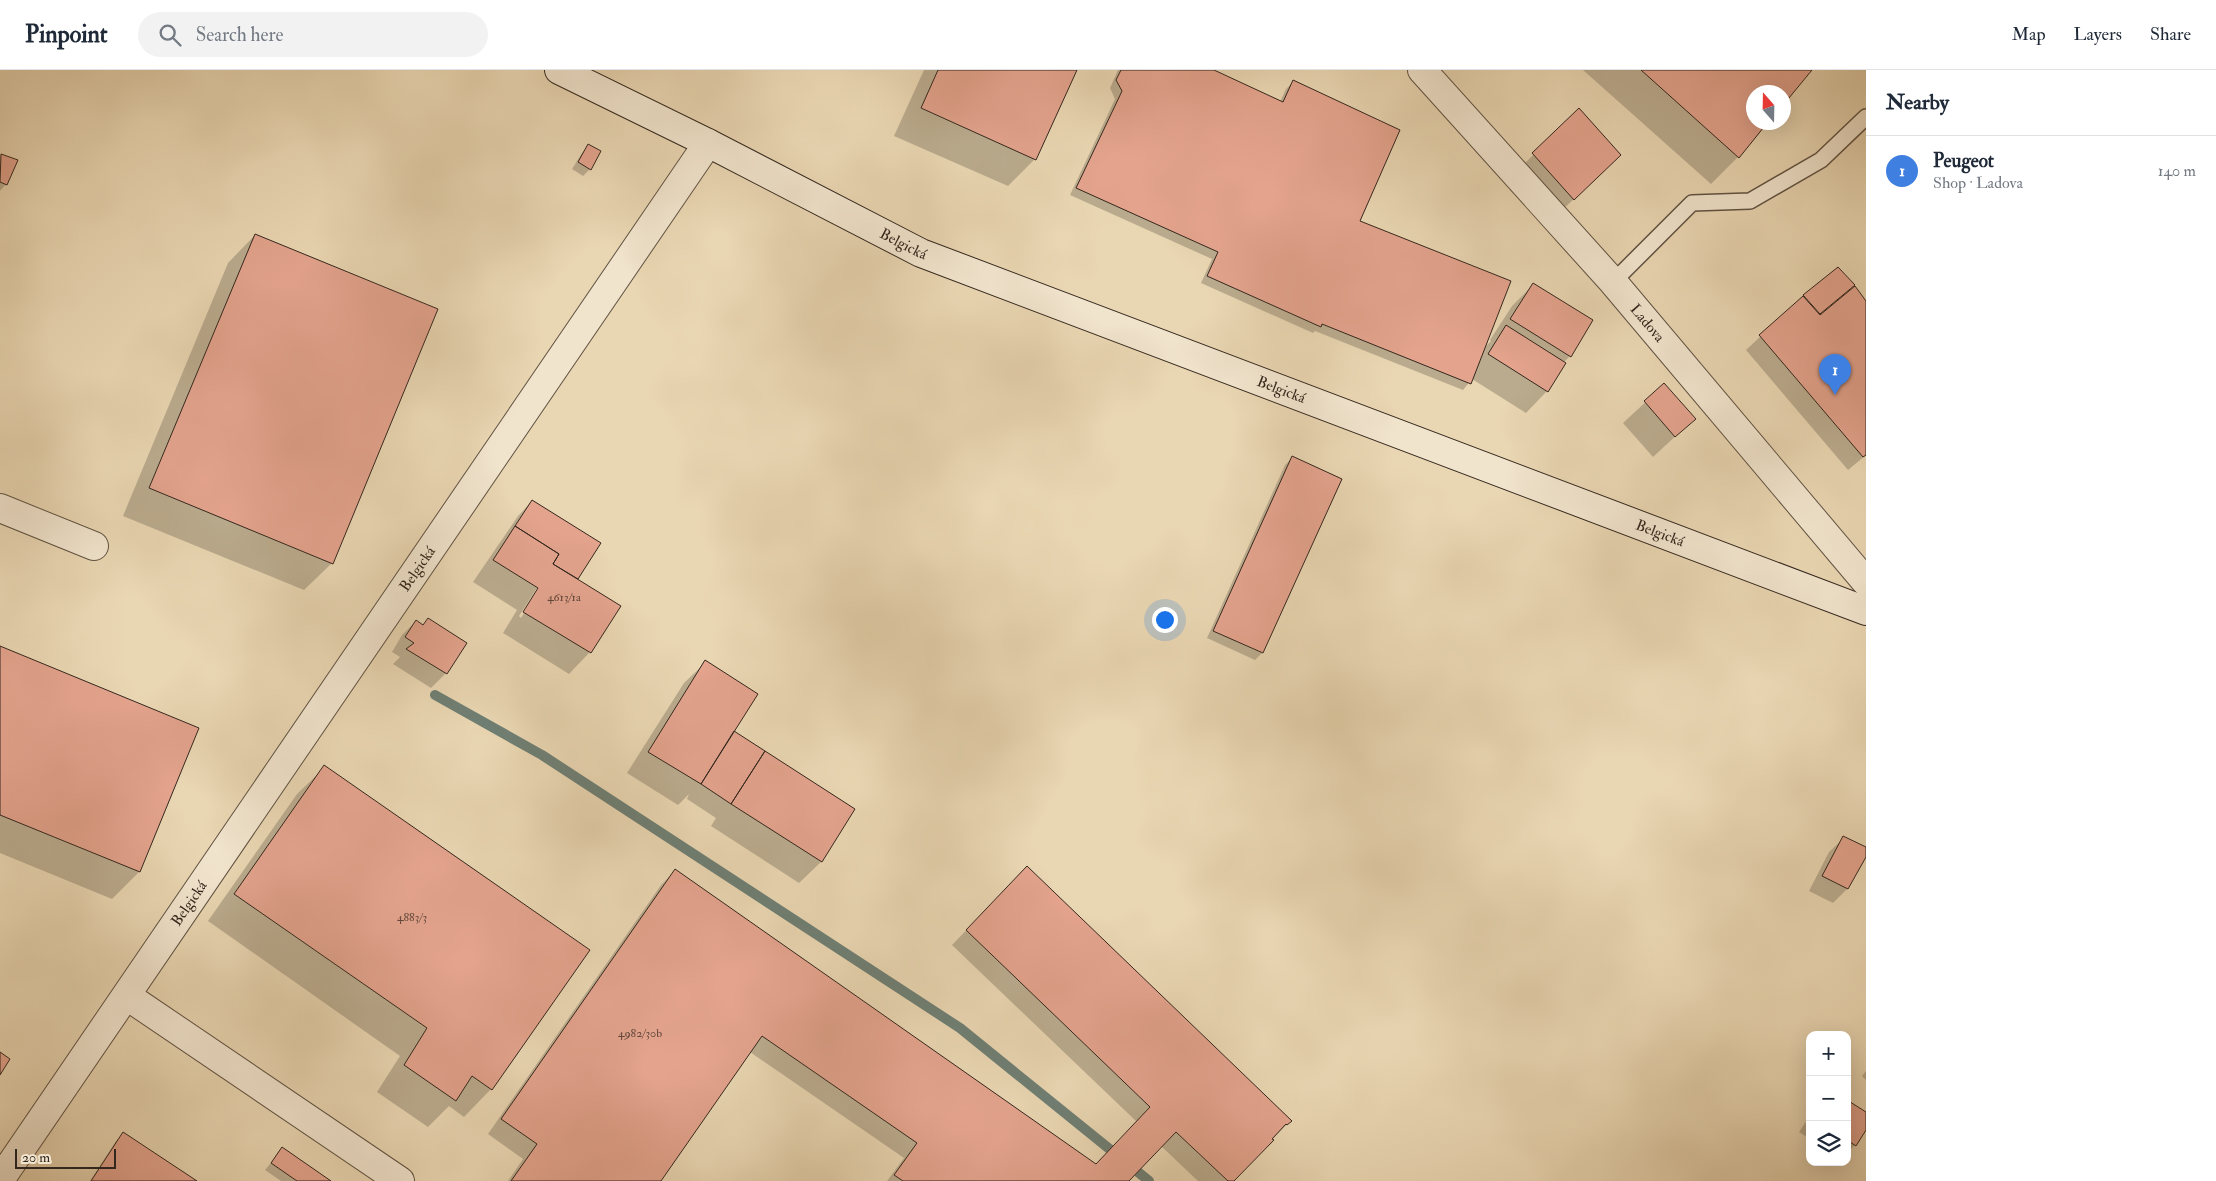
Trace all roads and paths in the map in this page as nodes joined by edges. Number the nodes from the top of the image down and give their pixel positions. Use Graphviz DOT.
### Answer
graph roads {
  1 [pos="559,70"];
  2 [pos="1422,70"];
  3 [pos="1866,117"];
  4 [pos="708,144"];
  5 [pos="1613,282"];
  6 [pos="0,508"];
  7 [pos="94,546"];
  8 [pos="1866,582"];
  9 [pos="1866,611"];
  10 [pos="127,996"];
  11 [pos="0,1180"];
  12 [pos="400,1181"];
  1 -- 4 [label="street, Belgická"];
  2 -- 5 [label="street, Ladova"];
  3 -- 5 [label="lane"];
  4 -- 9 [label="street, Belgická"];
  4 -- 10 [label="street, Belgická"];
  5 -- 8 [label="street, Ladova"];
  6 -- 7 [label="street"];
  10 -- 11 [label="street, Belgická"];
  10 -- 12 [label="street"];
}
